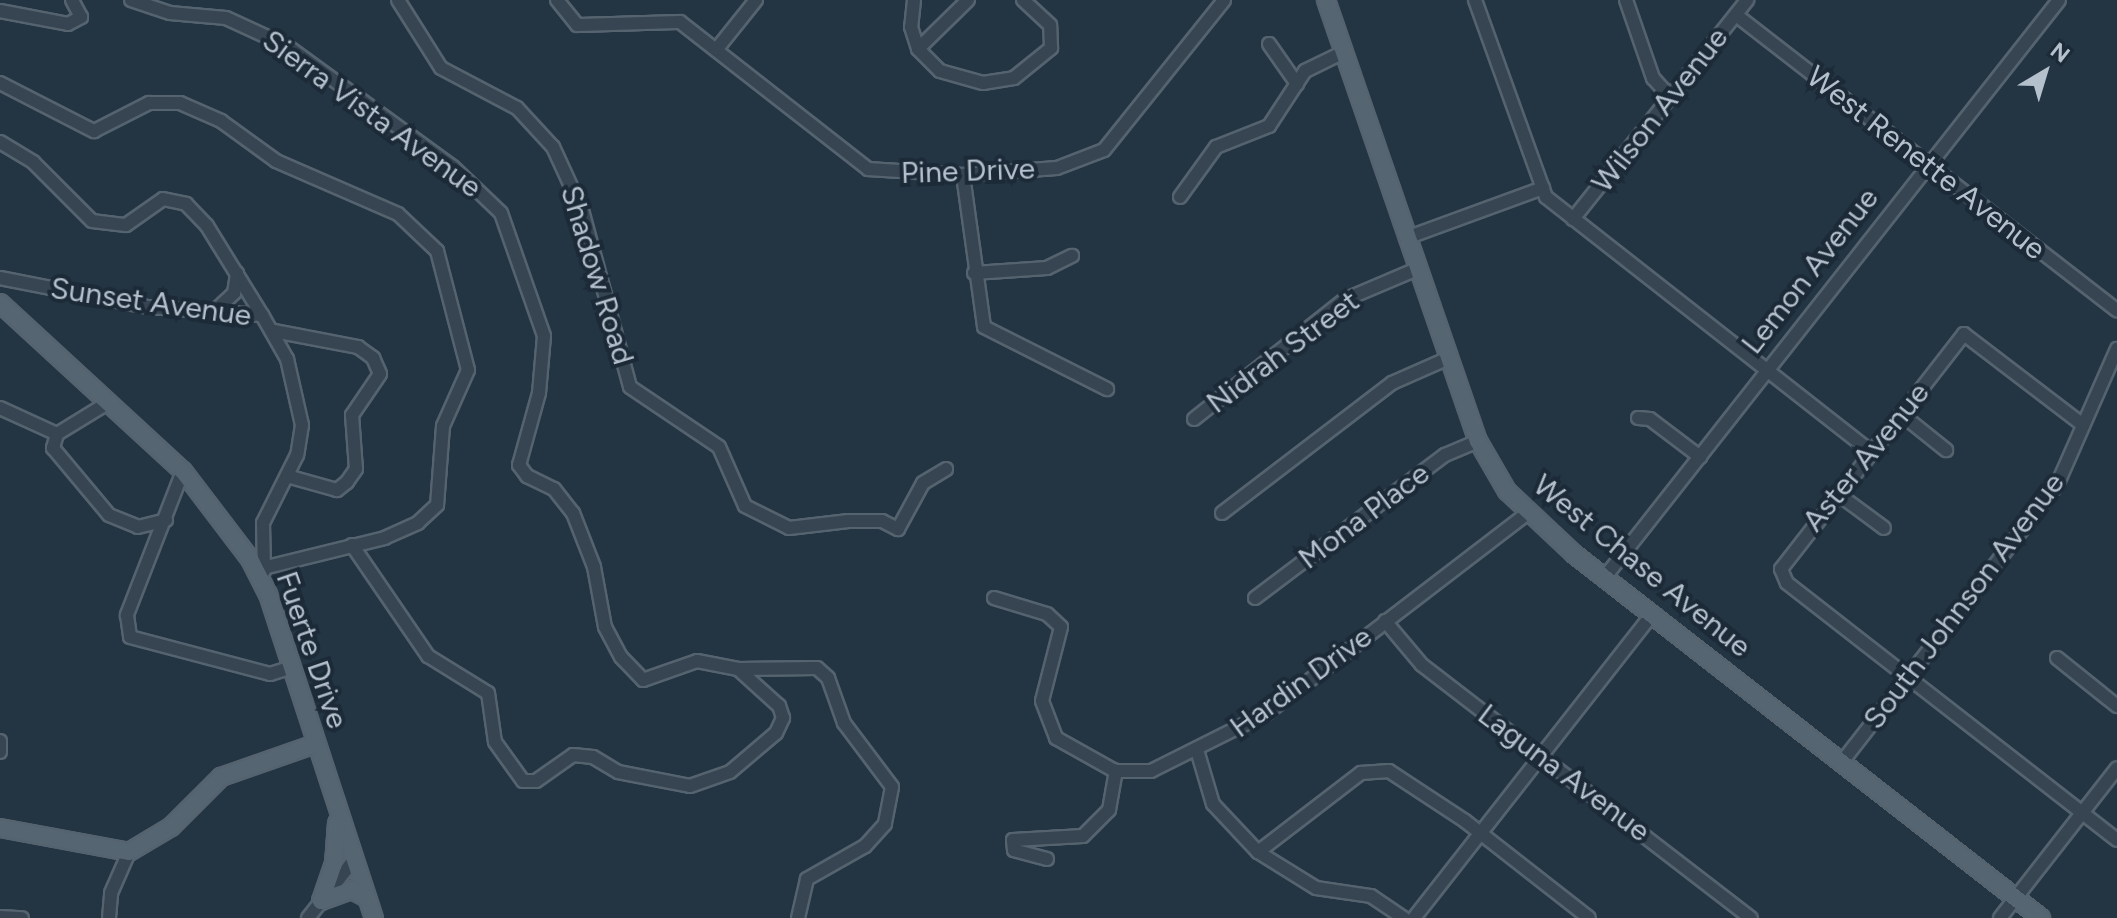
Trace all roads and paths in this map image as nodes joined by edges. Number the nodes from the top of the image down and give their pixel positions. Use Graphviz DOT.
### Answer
graph roads {
  1 [pos="72,0"];
  2 [pos="131,0"];
  3 [pos="398,0"];
  4 [pos="557,0"];
  5 [pos="756,0"];
  6 [pos="914,0"];
  7 [pos="968,0"];
  8 [pos="1023,0"];
  9 [pos="1326,0"];
  10 [pos="1475,0"];
  11 [pos="1626,0"];
  12 [pos="1747,0"];
  13 [pos="2059,0"];
  14 [pos="1221,1"];
  15 [pos="0,11"];
  16 [pos="1736,15"];
  17 [pos="1269,44"];
  18 [pos="918,49"];
  19 [pos="716,50"];
  20 [pos="1344,52"];
  21 [pos="0,83"];
  22 [pos="1297,84"];
  23 [pos="1671,98"];
  24 [pos="0,142"];
  25 [pos="1929,165"];
  26 [pos="963,175"];
  27 [pos="1543,188"];
  28 [pos="1180,197"];
  29 [pos="1573,219"];
  30 [pos="1406,238"];
  31 [pos="1072,256"];
  32 [pos="1417,269"];
  33 [pos="237,273"];
  34 [pos="974,273"];
  35 [pos="0,278"];
  36 [pos="0,303"];
  37 [pos="216,310"];
  38 [pos="2117,311"];
  39 [pos="262,315"];
  40 [pos="274,331"];
  41 [pos="2117,349"];
  42 [pos="1449,358"];
  43 [pos="1768,371"];
  44 [pos="1107,389"];
  45 [pos="109,402"];
  46 [pos="0,408"];
  47 [pos="1901,414"];
  48 [pos="1638,418"];
  49 [pos="1194,419"];
  50 [pos="2083,425"];
  51 [pos="57,434"];
  52 [pos="1478,441"];
  53 [pos="1946,450"];
  54 [pos="1871,452"];
  55 [pos="1700,457"];
  56 [pos="946,469"];
  57 [pos="183,471"];
  58 [pos="287,476"];
  59 [pos="1838,494"];
  60 [pos="1222,513"];
  61 [pos="1526,514"];
  62 [pos="166,520"];
  63 [pos="1884,528"];
  64 [pos="352,545"];
  65 [pos="263,572"];
  66 [pos="1605,577"];
  67 [pos="994,598"];
  68 [pos="1255,598"];
  69 [pos="1652,614"];
  70 [pos="1385,621"];
  71 [pos="2057,658"];
  72 [pos="290,668"];
  73 [pos="738,669"];
  74 [pos="1908,678"];
  75 [pos="2117,706"];
  76 [pos="0,741"];
  77 [pos="315,744"];
  78 [pos="1197,750"];
  79 [pos="0,752"];
  80 [pos="1543,754"];
  81 [pos="1842,762"];
  82 [pos="2117,768"];
  83 [pos="1116,771"];
  84 [pos="337,810"];
  85 [pos="2082,813"];
  86 [pos="0,828"];
  87 [pos="1480,832"];
  88 [pos="2117,840"];
  89 [pos="129,852"];
  90 [pos="1258,852"];
  91 [pos="1047,859"];
  92 [pos="354,860"];
  93 [pos="367,898"];
  94 [pos="2016,898"];
  95 [pos="321,901"];
  96 [pos="0,917"];
  97 [pos="22,918"];
  98 [pos="109,918"];
  99 [pos="308,918"];
  100 [pos="374,918"];
  101 [pos="798,918"];
  102 [pos="1404,918"];
  103 [pos="1414,918"];
  104 [pos="1589,918"];
  105 [pos="1751,918"];
  106 [pos="2000,918"];
  107 [pos="2041,918"];
  1 -- 15 [label="street"];
  2 -- 73 [label="street, Sierra Vista Avenue"];
  3 -- 56 [label="street, Shadow Road"];
  4 -- 19 [label="street, Pine Drive"];
  5 -- 19 [label="street"];
  6 -- 18 [label="street"];
  7 -- 18 [label="street"];
  8 -- 18 [label="street"];
  9 -- 20 [label="main road, West Chase Avenue"];
  10 -- 27 [label="street"];
  11 -- 23 [label="street"];
  12 -- 16 [label="street, Wilson Avenue"];
  13 -- 25 [label="street, Lemon Avenue"];
  14 -- 26 [label="street, Pine Drive"];
  16 -- 23 [label="street, Wilson Avenue"];
  16 -- 25 [label="street, West Renette Avenue"];
  17 -- 22 [label="street"];
  19 -- 26 [label="street, Pine Drive"];
  20 -- 22 [label="street"];
  20 -- 30 [label="main road, West Chase Avenue"];
  21 -- 64 [label="street"];
  22 -- 28 [label="street"];
  23 -- 29 [label="street, Wilson Avenue"];
  24 -- 33 [label="street"];
  25 -- 38 [label="street, West Renette Avenue"];
  25 -- 43 [label="street, Lemon Avenue"];
  26 -- 34 [label="street"];
  27 -- 29 [label="street"];
  27 -- 30 [label="street, Wilson Avenue"];
  29 -- 43 [label="street"];
  30 -- 32 [label="main road, West Chase Avenue"];
  31 -- 34 [label="street"];
  32 -- 42 [label="main road, West Chase Avenue"];
  32 -- 49 [label="street, Nidrah Street"];
  33 -- 37 [label="street"];
  33 -- 39 [label="street"];
  34 -- 44 [label="street"];
  35 -- 37 [label="street, Sunset Avenue"];
  36 -- 45 [label="main road, Fuerte Drive"];
  37 -- 39 [label="street, Sunset Avenue"];
  39 -- 40 [label="street, Sunset Avenue"];
  40 -- 58 [label="street, Sunset Avenue"];
  40 -- 58 [label="street"];
  41 -- 50 [label="street, South Johnson Avenue"];
  42 -- 52 [label="main road, West Chase Avenue"];
  42 -- 60 [label="street"];
  43 -- 54 [label="street"];
  43 -- 55 [label="street, Lemon Avenue"];
  45 -- 51 [label="street"];
  45 -- 57 [label="main road, Fuerte Drive"];
  46 -- 51 [label="street"];
  47 -- 50 [label="street, Aster Avenue"];
  47 -- 53 [label="street"];
  47 -- 54 [label="street, Aster Avenue"];
  48 -- 55 [label="street"];
  50 -- 74 [label="street, South Johnson Avenue"];
  51 -- 62 [label="street"];
  52 -- 61 [label="main road, West Chase Avenue"];
  52 -- 68 [label="street, Mona Place"];
  54 -- 59 [label="street, Aster Avenue"];
  55 -- 66 [label="street, Lemon Avenue"];
  57 -- 62 [label="street"];
  57 -- 65 [label="main road, Fuerte Drive"];
  58 -- 65 [label="street, Sunset Avenue"];
  59 -- 63 [label="street"];
  59 -- 74 [label="street, Aster Avenue"];
  61 -- 66 [label="main road, West Chase Avenue"];
  61 -- 70 [label="street, Hardin Drive"];
  62 -- 72 [label="street"];
  64 -- 65 [label="street"];
  64 -- 73 [label="street"];
  65 -- 72 [label="main road, Fuerte Drive"];
  66 -- 69 [label="main road, West Chase Avenue"];
  67 -- 83 [label="street, Hardin Drive"];
  69 -- 80 [label="street"];
  69 -- 81 [label="main road, West Chase Avenue"];
  70 -- 78 [label="street, Hardin Drive"];
  70 -- 80 [label="street, Laguna Avenue"];
  71 -- 75 [label="street"];
  72 -- 77 [label="main road, Fuerte Drive"];
  73 -- 101 [label="street, Sierra Vista Avenue"];
  74 -- 81 [label="street, South Johnson Avenue"];
  74 -- 85 [label="street"];
  76 -- 79 [label="street"];
  77 -- 84 [label="main road, Fuerte Drive"];
  77 -- 89 [label="main road"];
  78 -- 83 [label="street, Hardin Drive"];
  78 -- 90 [label="street"];
  80 -- 87 [label="street"];
  80 -- 105 [label="street, Laguna Avenue"];
  81 -- 94 [label="main road, West Chase Avenue"];
  82 -- 85 [label="street"];
  83 -- 91 [label="street"];
  84 -- 92 [label="main road, Fuerte Drive"];
  84 -- 95 [label="main road"];
  85 -- 88 [label="street"];
  85 -- 94 [label="street"];
  86 -- 89 [label="main road"];
  87 -- 90 [label="street"];
  87 -- 103 [label="street"];
  87 -- 104 [label="street"];
  89 -- 98 [label="street"];
  90 -- 102 [label="street"];
  92 -- 93 [label="main road, Fuerte Drive"];
  92 -- 95 [label="street"];
  93 -- 95 [label="main road"];
  93 -- 100 [label="main road, Fuerte Drive"];
  94 -- 106 [label="street"];
  94 -- 107 [label="main road, West Chase Avenue"];
  95 -- 99 [label="street"];
  96 -- 97 [label="street"];
}
